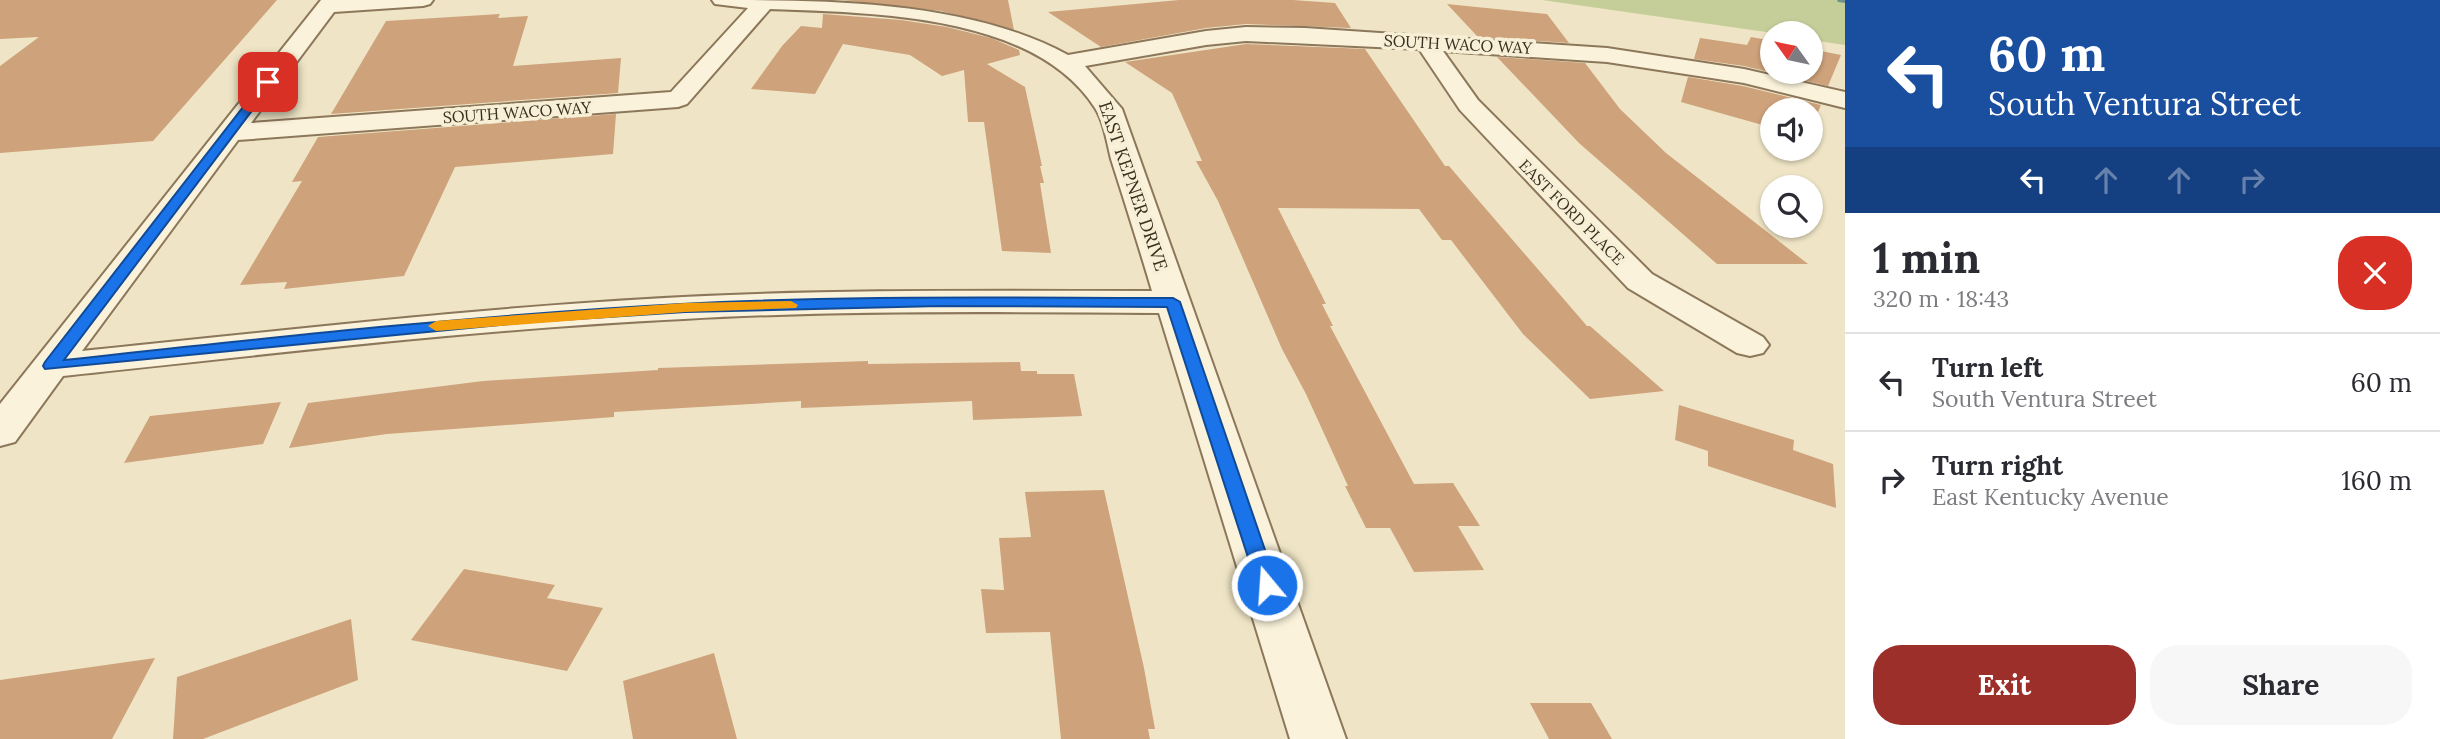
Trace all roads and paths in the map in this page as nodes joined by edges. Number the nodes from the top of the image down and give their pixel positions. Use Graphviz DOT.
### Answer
graph roads {
  1 [pos="424,0"];
  2 [pos="722,0"];
  3 [pos="764,2"];
  4 [pos="329,3"];
  5 [pos="1425,42"];
  6 [pos="1069,62"];
  7 [pos="1845,100"];
  8 [pos="227,134"];
  9 [pos="1173,302"];
  10 [pos="1750,345"];
  11 [pos="51,366"];
  12 [pos="0,432"];
  13 [pos="1318,739"];
  1 -- 4 [label="street"];
  2 -- 3 [label="street, EAST KEPNER DRIVE"];
  3 -- 6 [label="street, EAST KEPNER DRIVE"];
  3 -- 8 [label="street, SOUTH WACO WAY"];
  4 -- 8 [label="street"];
  5 -- 6 [label="street, SOUTH WACO WAY"];
  5 -- 7 [label="street, SOUTH WACO WAY"];
  5 -- 10 [label="street, EAST FORD PLACE"];
  6 -- 9 [label="street, EAST KEPNER DRIVE"];
  8 -- 11 [label="street"];
  9 -- 11 [label="street"];
  9 -- 13 [label="street, EAST KEPNER DRIVE"];
  11 -- 12 [label="street"];
}
